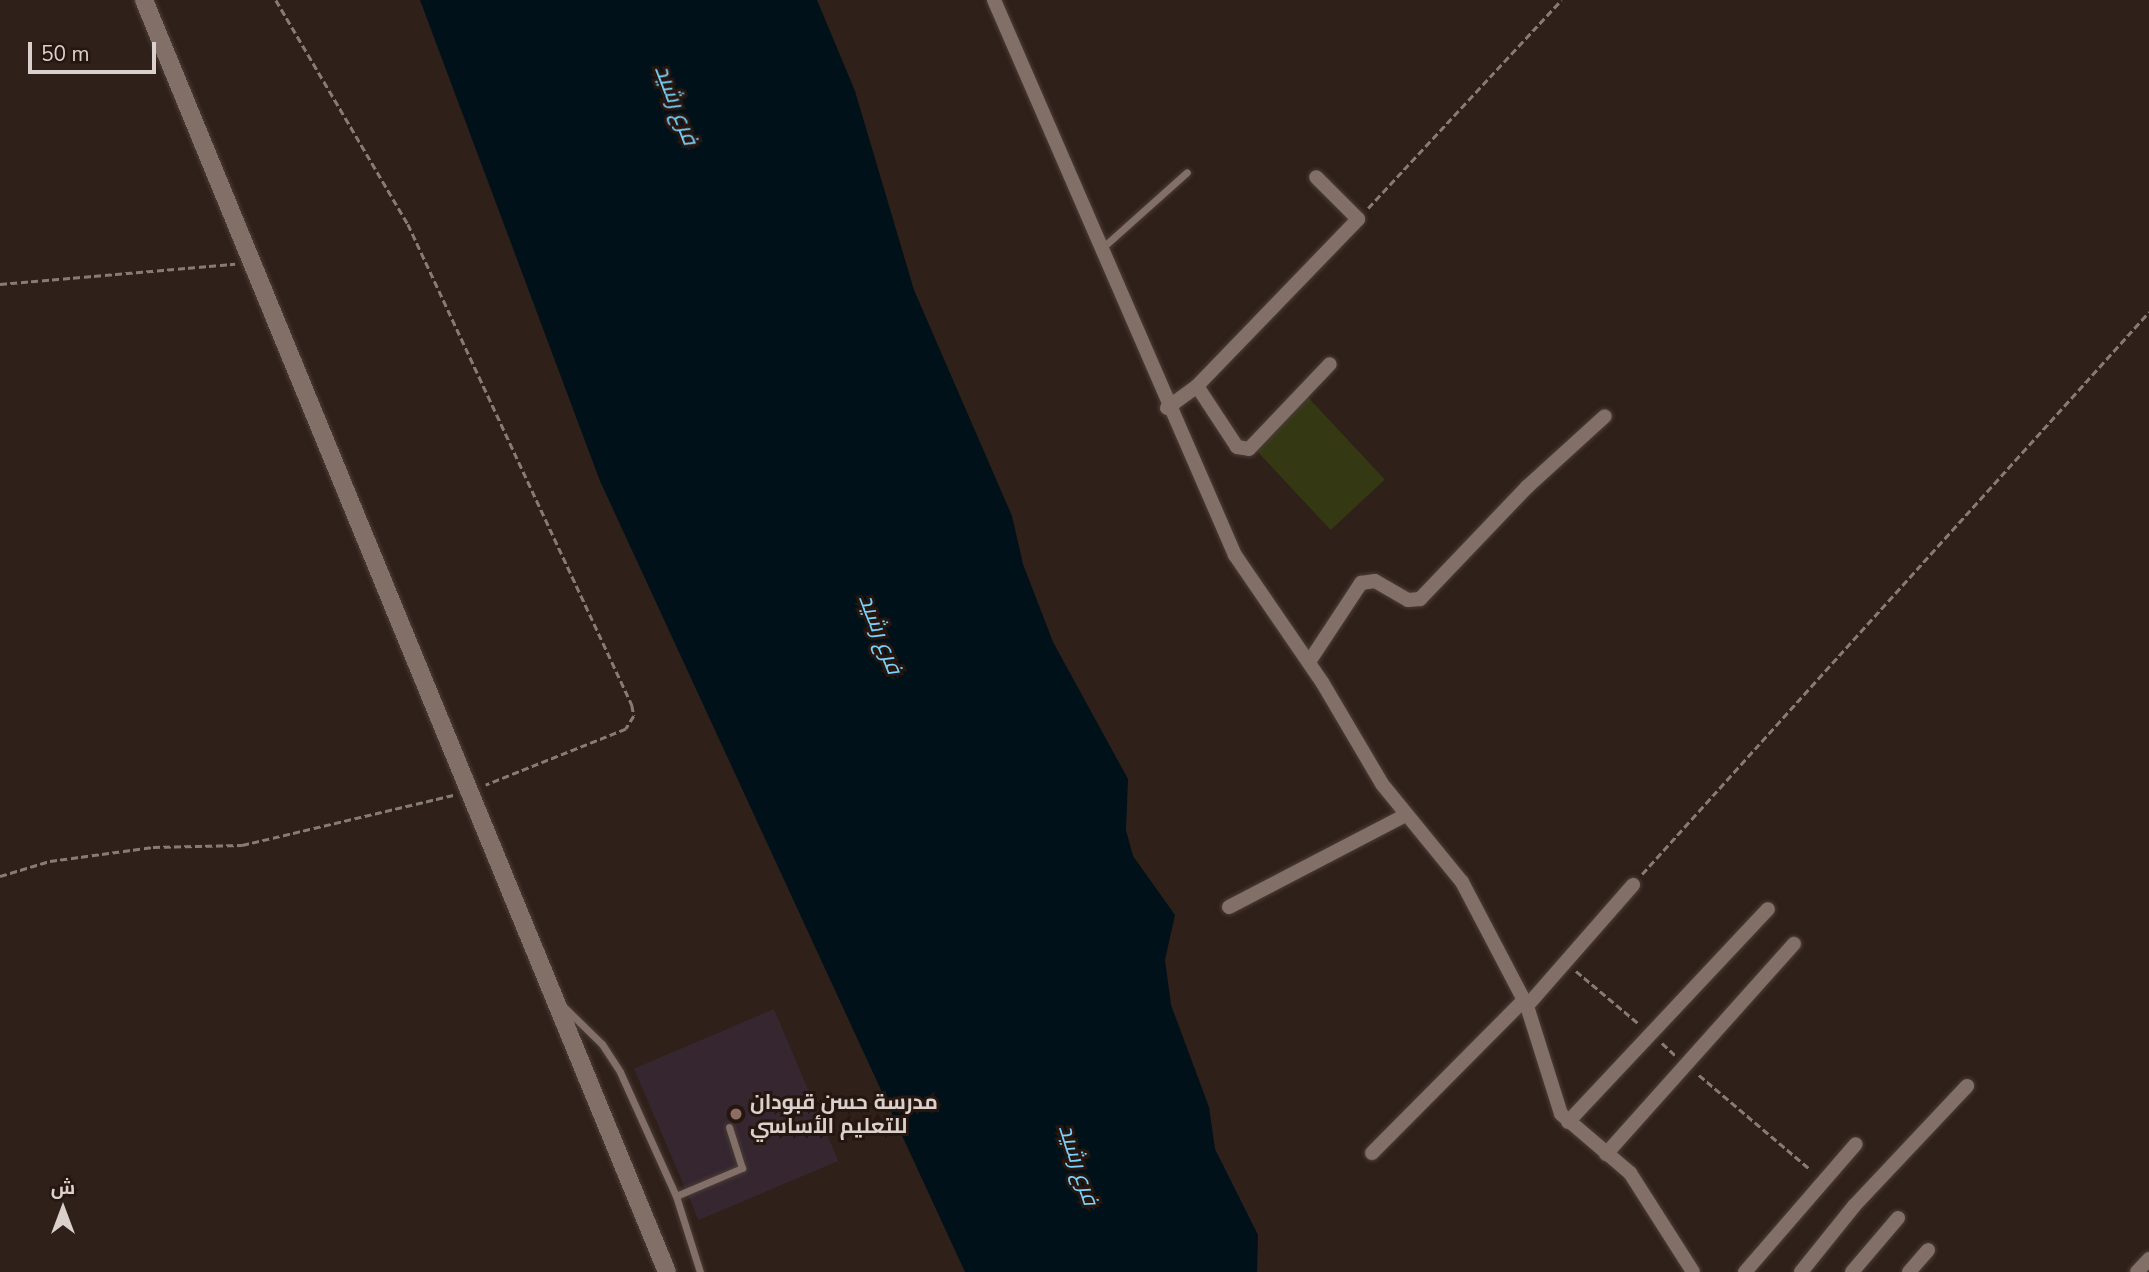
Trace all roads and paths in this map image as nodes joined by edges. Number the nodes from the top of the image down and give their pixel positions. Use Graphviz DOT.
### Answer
graph roads {
  1 [pos="144,0"];
  2 [pos="276,0"];
  3 [pos="994,0"];
  4 [pos="1560,0"];
  5 [pos="1187,172"];
  6 [pos="1316,177"];
  7 [pos="1358,219"];
  8 [pos="1099,250"];
  9 [pos="252,262"];
  10 [pos="0,284"];
  11 [pos="2149,312"];
  12 [pos="1330,364"];
  13 [pos="1197,386"];
  14 [pos="1167,408"];
  15 [pos="1605,415"];
  16 [pos="1309,662"];
  17 [pos="473,790"];
  18 [pos="1406,815"];
  19 [pos="0,876"];
  20 [pos="1633,884"];
  21 [pos="1229,907"];
  22 [pos="1768,909"];
  23 [pos="1794,944"];
  24 [pos="1564,962"];
  25 [pos="559,1001"];
  26 [pos="1525,1003"];
  27 [pos="1652,1035"];
  28 [pos="1685,1063"];
  29 [pos="1967,1086"];
  30 [pos="1569,1122"];
  31 [pos="729,1127"];
  32 [pos="1856,1144"];
  33 [pos="1372,1153"];
  34 [pos="1606,1154"];
  35 [pos="1823,1180"];
  36 [pos="676,1196"];
  37 [pos="1898,1218"];
  38 [pos="1928,1250"];
  39 [pos="2149,1259"];
  40 [pos="667,1272"];
  41 [pos="700,1272"];
  42 [pos="1692,1272"];
  43 [pos="1745,1272"];
  44 [pos="1801,1272"];
  45 [pos="1852,1272"];
  46 [pos="1909,1272"];
  47 [pos="2137,1272"];
  1 -- 9 [label="street"];
  2 -- 17 [label="path"];
  3 -- 8 [label="street"];
  4 -- 7 [label="path"];
  5 -- 8 [label="lane"];
  6 -- 7 [label="street"];
  7 -- 13 [label="street"];
  8 -- 14 [label="street"];
  9 -- 10 [label="path"];
  9 -- 17 [label="street"];
  11 -- 20 [label="path"];
  12 -- 13 [label="street"];
  13 -- 14 [label="street"];
  14 -- 16 [label="street"];
  15 -- 16 [label="street"];
  16 -- 18 [label="street"];
  17 -- 19 [label="path"];
  17 -- 25 [label="street"];
  18 -- 21 [label="street"];
  18 -- 26 [label="street"];
  20 -- 24 [label="street"];
  22 -- 27 [label="street"];
  23 -- 28 [label="street"];
  24 -- 26 [label="street"];
  24 -- 27 [label="path"];
  25 -- 36 [label="lane"];
  25 -- 40 [label="street"];
  26 -- 30 [label="street"];
  26 -- 33 [label="street"];
  27 -- 28 [label="path"];
  27 -- 30 [label="street"];
  28 -- 34 [label="street"];
  28 -- 35 [label="path"];
  29 -- 44 [label="street"];
  30 -- 34 [label="street"];
  31 -- 36 [label="lane"];
  32 -- 35 [label="street"];
  34 -- 42 [label="street"];
  35 -- 43 [label="street"];
  36 -- 41 [label="lane"];
  37 -- 45 [label="street"];
  38 -- 46 [label="street"];
  39 -- 47 [label="street"];
}
